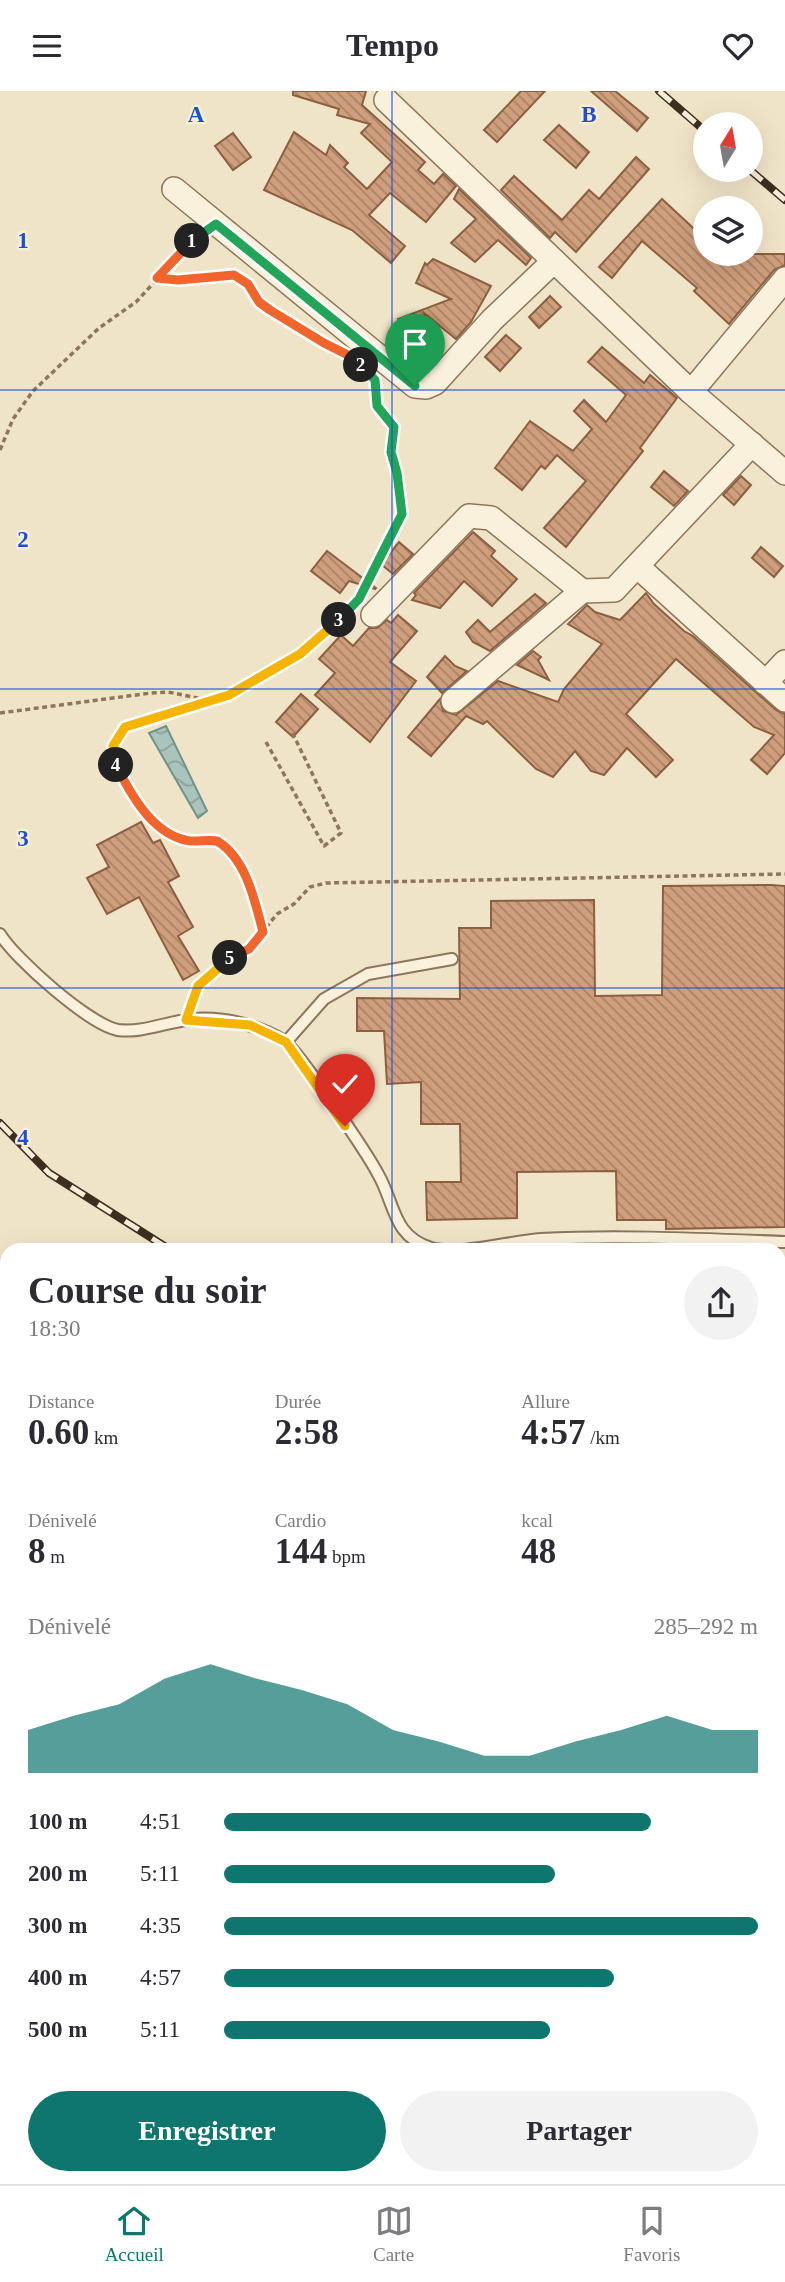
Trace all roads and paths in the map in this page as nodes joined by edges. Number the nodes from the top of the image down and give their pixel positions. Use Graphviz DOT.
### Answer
graph roads {
  1 [pos="386,100"];
  2 [pos="174,189"];
  3 [pos="216,224"];
  4 [pos="554,261"];
  5 [pos="157,278"];
  6 [pos="785,279"];
  7 [pos="343,352"];
  8 [pos="367,372"];
  9 [pos="691,391"];
  10 [pos="752,444"];
  11 [pos="0,450"];
  12 [pos="785,473"];
  13 [pos="637,566"];
  14 [pos="582,591"];
  15 [pos="373,615"];
  16 [pos="785,662"];
  17 [pos="765,683"];
  18 [pos="785,700"];
  19 [pos="215,701"];
  20 [pos="453,701"];
  21 [pos="0,713"];
  22 [pos="292,732"];
  23 [pos="266,742"];
  24 [pos="785,874"];
  25 [pos="263,932"];
  26 [pos="0,934"];
  27 [pos="452,959"];
  28 [pos="186,1020"];
  29 [pos="286,1042"];
  30 [pos="785,1242"];
  31 [pos="418,1243"];
  32 [pos="521,1243"];
  1 -- 4 [label="street"];
  2 -- 3 [label="street"];
  3 -- 4 [label="street"];
  3 -- 5 [label="path"];
  4 -- 9 [label="street"];
  5 -- 7 [label="path"];
  5 -- 11 [label="path"];
  6 -- 9 [label="street"];
  8 -- 19 [label="path"];
  9 -- 10 [label="street"];
  10 -- 12 [label="street"];
  10 -- 13 [label="street"];
  13 -- 14 [label="street"];
  13 -- 17 [label="street"];
  14 -- 15 [label="street"];
  14 -- 20 [label="street"];
  16 -- 17 [label="street"];
  17 -- 18 [label="street"];
  19 -- 21 [label="path"];
  19 -- 25 [label="path"];
  22 -- 23 [label="path"];
  24 -- 25 [label="path"];
  25 -- 28 [label="path"];
  26 -- 28 [label="lane"];
  27 -- 29 [label="lane"];
  28 -- 29 [label="lane"];
  29 -- 31 [label="lane"];
  30 -- 32 [label="lane"];
}
